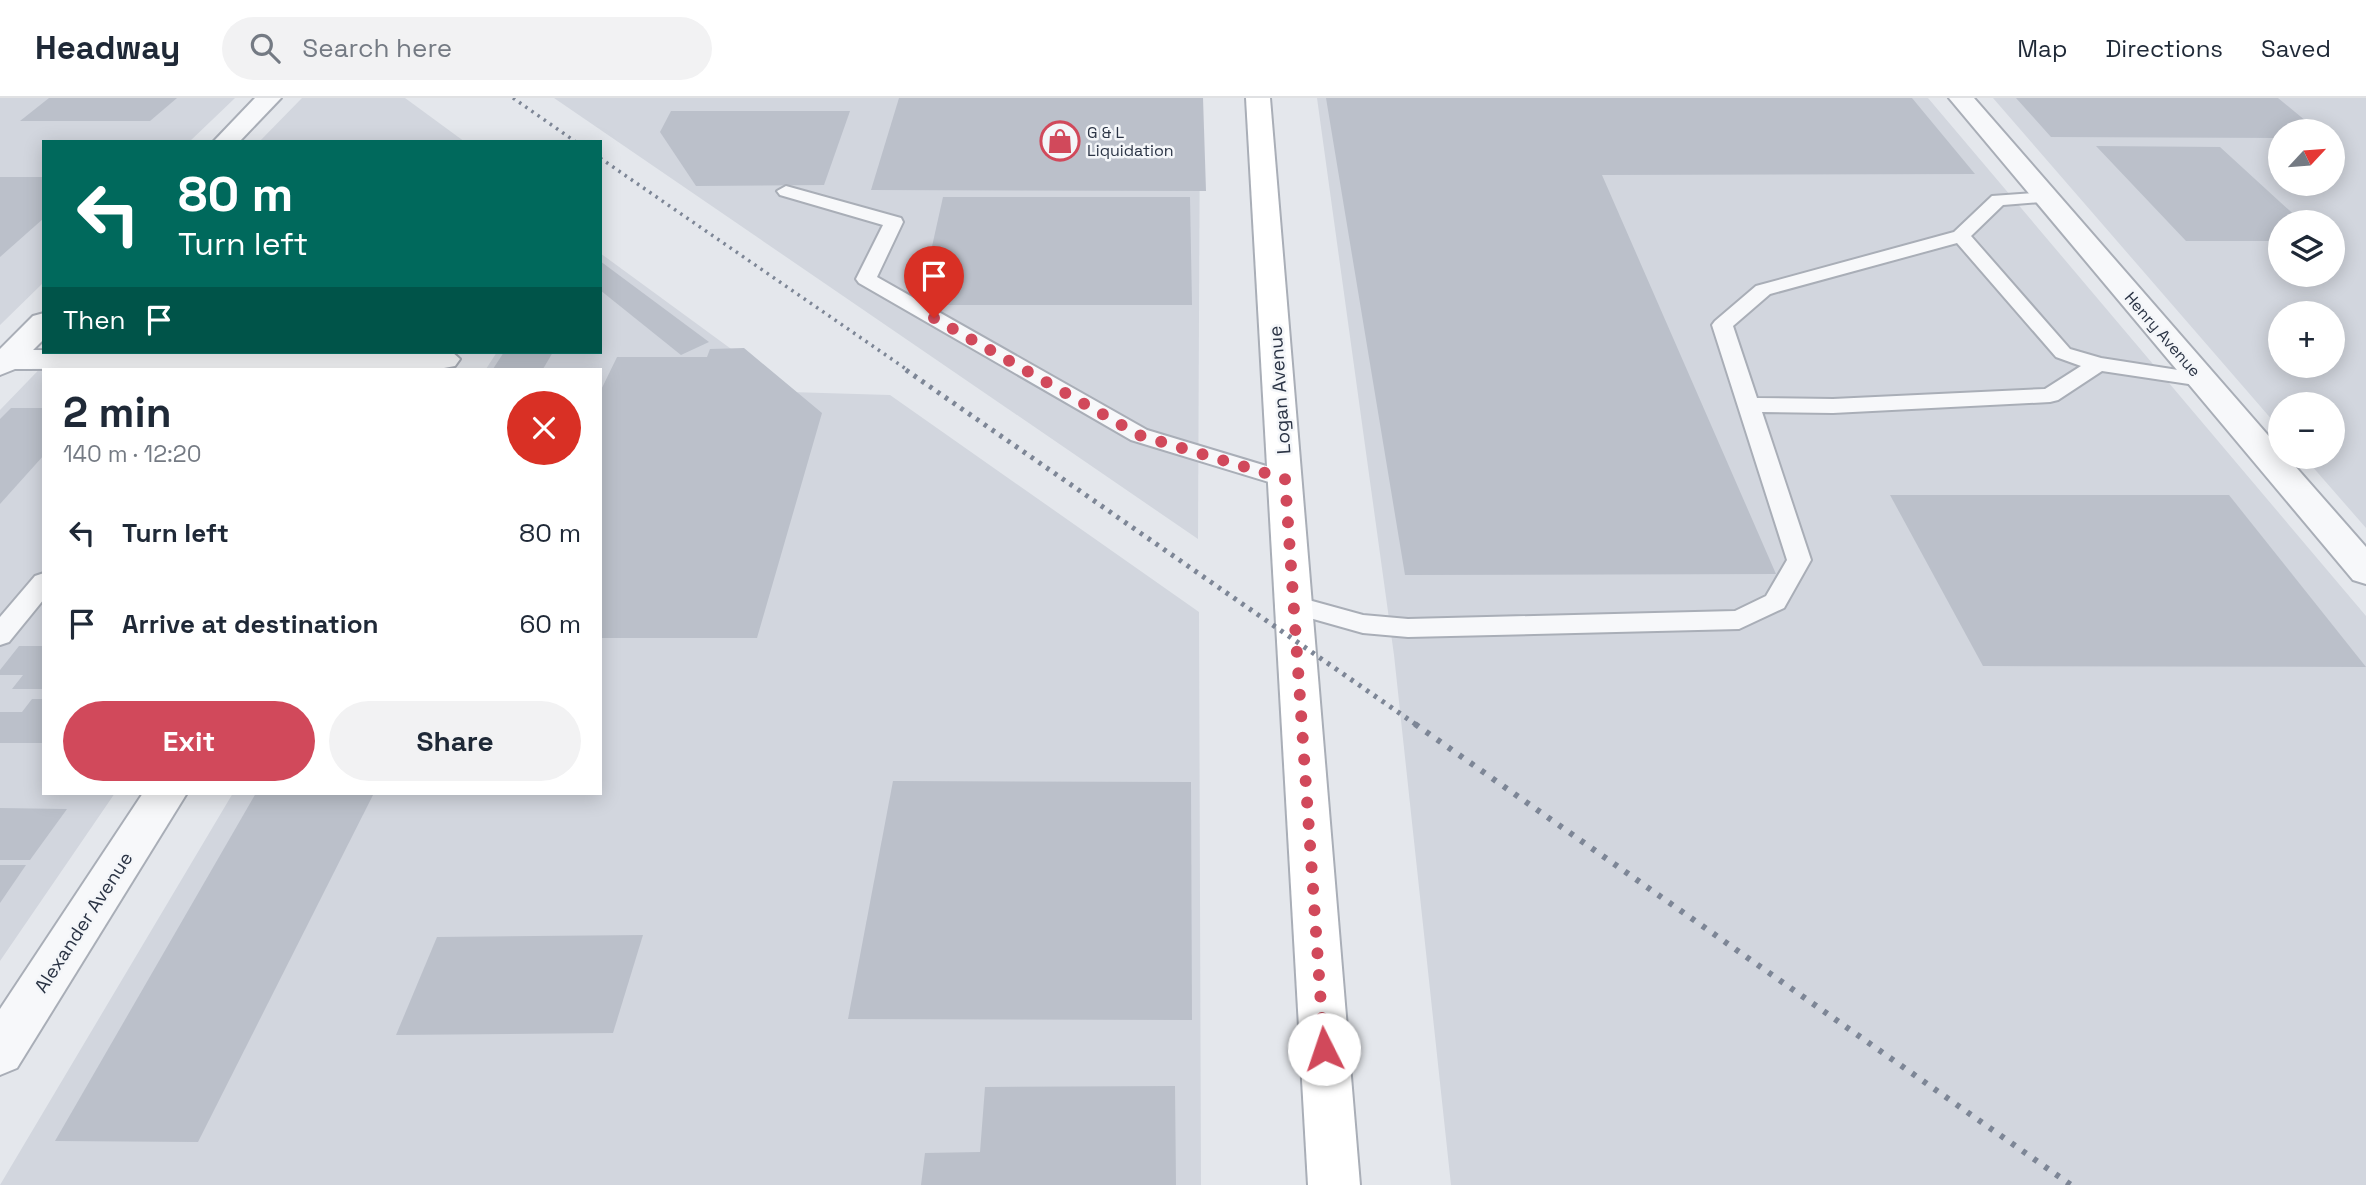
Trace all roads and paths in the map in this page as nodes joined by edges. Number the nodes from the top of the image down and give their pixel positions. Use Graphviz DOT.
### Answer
graph roads {
  1 [pos="269,98"];
  2 [pos="1258,98"];
  3 [pos="1961,98"];
  4 [pos="227,140"];
  5 [pos="786,191"];
  6 [pos="2046,197"];
  7 [pos="1961,236"];
  8 [pos="42,324"];
  9 [pos="2,361"];
  10 [pos="441,364"];
  11 [pos="2098,364"];
  12 [pos="223,365"];
  13 [pos="2202,380"];
  14 [pos="1748,405"];
  15 [pos="1285,479"];
  16 [pos="2366,570"];
  17 [pos="42,584"];
  18 [pos="1294,605"];
  19 [pos="0,635"];
  20 [pos="165,795"];
  21 [pos="0,1052"];
  22 [pos="1334,1185"];
  1 -- 4 [label="street"];
  2 -- 15 [label="main road, Logan Avenue"];
  3 -- 6 [label="street, Henry Avenue"];
  5 -- 15 [label="lane"];
  6 -- 7 [label="lane"];
  6 -- 13 [label="street, Henry Avenue"];
  7 -- 11 [label="lane"];
  7 -- 14 [label="lane"];
  8 -- 9 [label="street"];
  9 -- 12 [label="street"];
  10 -- 12 [label="street"];
  11 -- 13 [label="lane"];
  11 -- 14 [label="lane"];
  13 -- 16 [label="street, Henry Avenue"];
  14 -- 18 [label="lane"];
  15 -- 18 [label="main road, Logan Avenue"];
  17 -- 19 [label="lane"];
  18 -- 22 [label="main road, Logan Avenue"];
  20 -- 21 [label="street, Alexander Avenue"];
}
